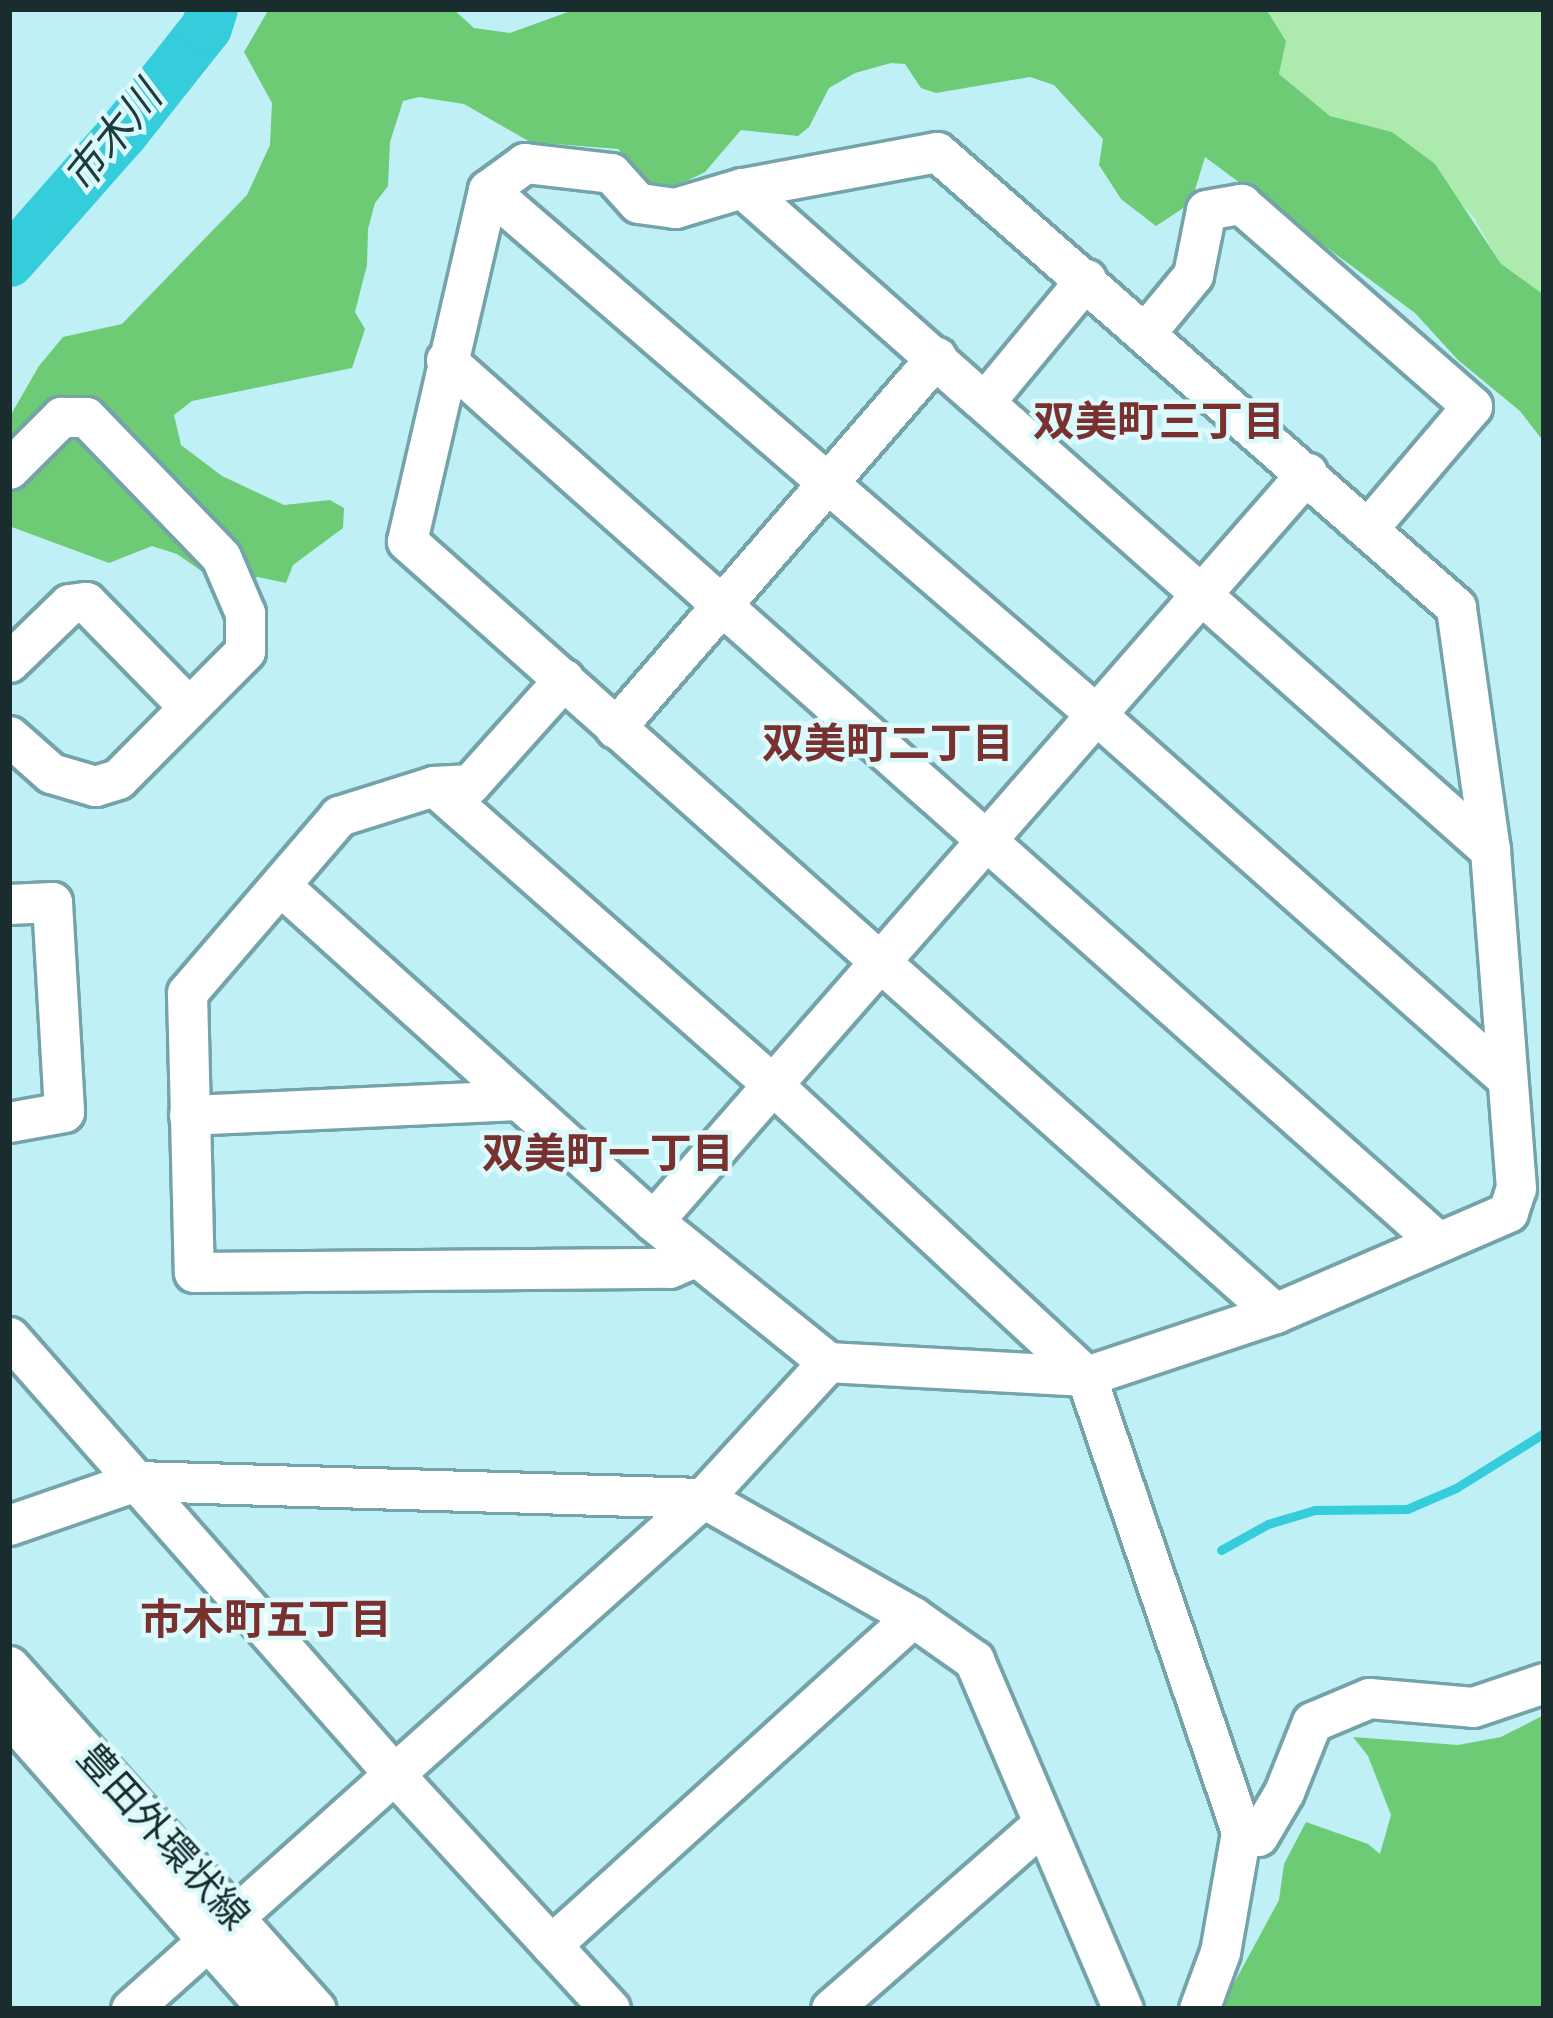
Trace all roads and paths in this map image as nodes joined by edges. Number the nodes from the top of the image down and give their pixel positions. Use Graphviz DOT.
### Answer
graph roads {
  1 [pos="742,188"];
  2 [pos="488,190"];
  3 [pos="1086,279"];
  4 [pos="1146,332"];
  5 [pos="936,357"];
  6 [pos="446,360"];
  7 [pos="986,400"];
  8 [pos="9,469"];
  9 [pos="1307,473"];
  10 [pos="827,482"];
  11 [pos="1369,527"];
  12 [pos="1204,592"];
  13 [pos="722,602"];
  14 [pos="9,662"];
  15 [pos="564,679"];
  16 [pos="189,707"];
  17 [pos="1098,716"];
  18 [pos="615,728"];
  19 [pos="9,736"];
  20 [pos="434,787"];
  21 [pos="991,839"];
  22 [pos="1490,850"];
  23 [pos="281,886"];
  24 [pos="9,904"];
  25 [pos="884,962"];
  26 [pos="1504,1076"];
  27 [pos="773,1085"];
  28 [pos="515,1100"];
  29 [pos="189,1115"];
  30 [pos="9,1122"];
  31 [pos="653,1221"];
  32 [pos="1438,1242"];
  33 [pos="697,1256"];
  34 [pos="1275,1313"];
  35 [pos="9,1337"];
  36 [pos="828,1362"];
  37 [pos="1086,1376"];
  38 [pos="136,1481"];
  39 [pos="703,1498"];
  40 [pos="9,1525"];
  41 [pos="913,1617"];
  42 [pos="9,1666"];
  43 [pos="1544,1683"];
  44 [pos="9,1715"];
  45 [pos="394,1774"];
  46 [pos="1042,1824"];
  47 [pos="1241,1832"];
  48 [pos="221,1930"];
  49 [pos="551,1946"];
  50 [pos="131,2009"];
  51 [pos="268,2009"];
  52 [pos="316,2009"];
  53 [pos="610,2009"];
  54 [pos="831,2009"];
  55 [pos="1123,2009"];
  56 [pos="1199,2009"];
  1 -- 2 [label="street"];
  1 -- 3 [label="street"];
  1 -- 5 [label="street"];
  2 -- 6 [label="street"];
  2 -- 10 [label="street"];
  3 -- 4 [label="street"];
  3 -- 7 [label="street"];
  4 -- 9 [label="street"];
  4 -- 11 [label="street"];
  5 -- 7 [label="street"];
  5 -- 10 [label="street"];
  6 -- 13 [label="street"];
  6 -- 15 [label="street"];
  7 -- 12 [label="street"];
  8 -- 16 [label="street"];
  9 -- 11 [label="street"];
  9 -- 12 [label="street"];
  10 -- 13 [label="street"];
  10 -- 17 [label="street"];
  11 -- 22 [label="street"];
  12 -- 17 [label="street"];
  12 -- 22 [label="street"];
  13 -- 18 [label="street"];
  13 -- 21 [label="street"];
  14 -- 16 [label="street"];
  15 -- 18 [label="street"];
  15 -- 20 [label="street"];
  16 -- 19 [label="street"];
  17 -- 21 [label="street"];
  17 -- 26 [label="street"];
  18 -- 25 [label="street"];
  20 -- 23 [label="street"];
  20 -- 27 [label="street"];
  21 -- 25 [label="street"];
  21 -- 32 [label="street"];
  22 -- 26 [label="street"];
  23 -- 28 [label="street"];
  23 -- 29 [label="street"];
  24 -- 30 [label="street"];
  25 -- 27 [label="street"];
  25 -- 34 [label="street"];
  26 -- 32 [label="street"];
  27 -- 31 [label="street"];
  27 -- 37 [label="street"];
  28 -- 29 [label="street"];
  28 -- 31 [label="street"];
  29 -- 33 [label="street"];
  31 -- 33 [label="street"];
  32 -- 34 [label="street"];
  33 -- 36 [label="street"];
  34 -- 37 [label="street"];
  35 -- 38 [label="street"];
  36 -- 37 [label="street"];
  36 -- 39 [label="street"];
  37 -- 47 [label="street"];
  38 -- 39 [label="street"];
  38 -- 40 [label="street"];
  38 -- 45 [label="street"];
  39 -- 41 [label="street"];
  39 -- 45 [label="street"];
  41 -- 46 [label="street"];
  41 -- 49 [label="street"];
  42 -- 48 [label="street, 豊田外環状線"];
  43 -- 47 [label="street"];
  44 -- 48 [label="street, 豊田外環状線"];
  45 -- 48 [label="street"];
  45 -- 49 [label="street"];
  46 -- 54 [label="street"];
  46 -- 55 [label="street"];
  47 -- 56 [label="street"];
  48 -- 50 [label="street"];
  48 -- 51 [label="street, 豊田外環状線"];
  48 -- 52 [label="street, 豊田外環状線"];
  49 -- 53 [label="street"];
}
